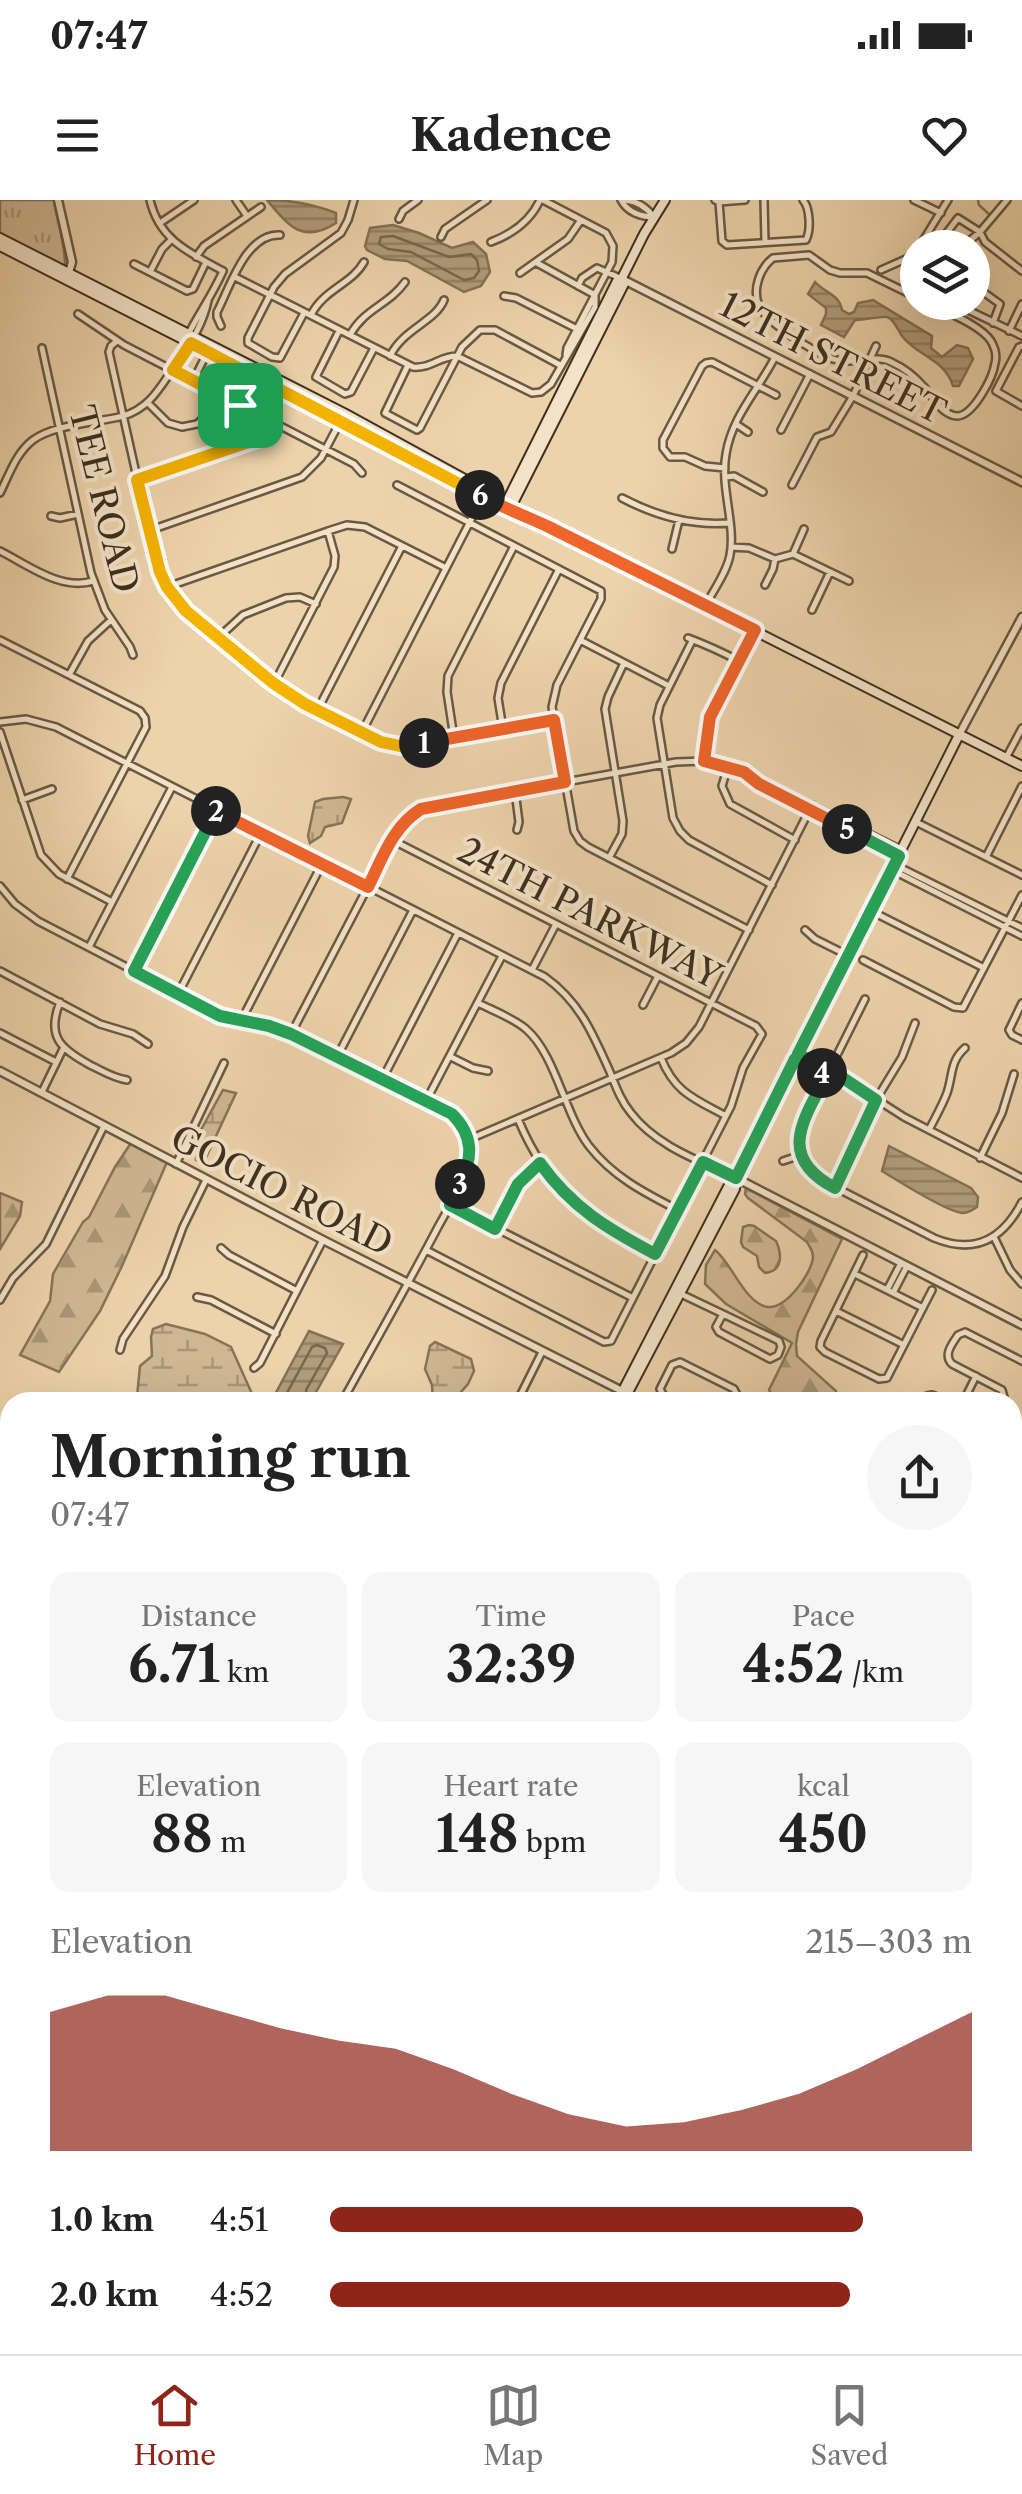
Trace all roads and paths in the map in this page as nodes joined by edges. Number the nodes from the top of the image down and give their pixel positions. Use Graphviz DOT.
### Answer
graph roads {
  1 [pos="58,200"];
  2 [pos="150,200"];
  3 [pos="194,200"];
  4 [pos="236,200"];
  5 [pos="354,200"];
  6 [pos="418,200"];
  7 [pos="487,200"];
  8 [pos="541,200"];
  9 [pos="623,200"];
  10 [pos="664,200"];
  11 [pos="745,200"];
  12 [pos="764,200"];
  13 [pos="803,200"];
  14 [pos="914,200"];
  15 [pos="948,200"];
  16 [pos="1007,200"];
  17 [pos="717,201"];
  18 [pos="260,207"];
  19 [pos="941,213"];
  20 [pos="247,216"];
  21 [pos="654,217"];
  22 [pos="399,219"];
  23 [pos="581,220"];
  24 [pos="160,223"];
  25 [pos="948,230"];
  26 [pos="977,230"];
  27 [pos="982,230"];
  28 [pos="280,235"];
  29 [pos="442,237"];
  30 [pos="172,239"];
  31 [pos="0,242"];
  32 [pos="491,242"];
  33 [pos="765,243"];
  34 [pos="990,246"];
  35 [pos="196,257"];
  36 [pos="206,262"];
  37 [pos="364,262"];
  38 [pos="536,262"];
  39 [pos="134,264"];
  40 [pos="881,270"];
  41 [pos="608,271"];
  42 [pos="1022,271"];
  43 [pos="150,272"];
  44 [pos="520,273"];
  45 [pos="67,275"];
  46 [pos="235,277"];
  47 [pos="622,278"];
  48 [pos="405,282"];
  49 [pos="578,286"];
  50 [pos="900,289"];
  51 [pos="270,294"];
  52 [pos="595,295"];
  53 [pos="504,296"];
  54 [pos="990,297"];
  55 [pos="444,300"];
  56 [pos="1021,308"];
  57 [pos="308,313"];
  58 [pos="78,314"];
  59 [pos="961,320"];
  60 [pos="989,320"];
  61 [pos="994,323"];
  62 [pos="222,326"];
  63 [pos="339,330"];
  64 [pos="579,330"];
  65 [pos="1008,331"];
  66 [pos="350,335"];
  67 [pos="1022,336"];
  68 [pos="189,338"];
  69 [pos="118,341"];
  70 [pos="876,346"];
  71 [pos="1022,346"];
  72 [pos="42,348"];
  73 [pos="374,348"];
  74 [pos="390,356"];
  75 [pos="458,356"];
  76 [pos="775,357"];
  77 [pos="204,359"];
  78 [pos="868,360"];
  79 [pos="408,365"];
  80 [pos="560,365"];
  81 [pos="174,368"];
  82 [pos="227,372"];
  83 [pos="810,374"];
  84 [pos="193,381"];
  85 [pos="251,383"];
  86 [pos="757,384"];
  87 [pos="217,394"];
  88 [pos="776,395"];
  89 [pos="853,396"];
  90 [pos="148,403"];
  91 [pos="240,405"];
  92 [pos="1022,406"];
  93 [pos="124,416"];
  94 [pos="342,417"];
  95 [pos="271,422"];
  96 [pos="736,424"];
  97 [pos="60,430"];
  98 [pos="781,430"];
  99 [pos="748,432"];
  100 [pos="326,450"];
  101 [pos="725,468"];
  102 [pos="362,473"];
  103 [pos="724,477"];
  104 [pos="137,480"];
  105 [pos="1022,482"];
  106 [pos="398,485"];
  107 [pos="792,485"];
  108 [pos="764,492"];
  109 [pos="0,493"];
  110 [pos="622,498"];
  111 [pos="478,508"];
  112 [pos="510,508"];
  113 [pos="78,514"];
  114 [pos="51,516"];
  115 [pos="679,520"];
  116 [pos="470,523"];
  117 [pos="729,523"];
  118 [pos="804,530"];
  119 [pos="148,531"];
  120 [pos="328,531"];
  121 [pos="402,546"];
  122 [pos="514,546"];
  123 [pos="731,548"];
  124 [pos="672,549"];
  125 [pos="0,551"];
  126 [pos="792,554"];
  127 [pos="774,559"];
  128 [pos="446,568"];
  129 [pos="558,569"];
  130 [pos="830,572"];
  131 [pos="93,581"];
  132 [pos="849,581"];
  133 [pos="765,586"];
  134 [pos="167,587"];
  135 [pos="316,604"];
  136 [pos="706,605"];
  137 [pos="812,610"];
  138 [pos="110,620"];
  139 [pos="1021,622"];
  140 [pos="755,630"];
  141 [pos="218,638"];
  142 [pos="0,640"];
  143 [pos="580,640"];
  144 [pos="133,656"];
  145 [pos="739,661"];
  146 [pos="624,663"];
  147 [pos="69,676"];
  148 [pos="273,683"];
  149 [pos="669,686"];
  150 [pos="317,711"];
  151 [pos="554,720"];
  152 [pos="0,722"];
  153 [pos="1022,728"];
  154 [pos="503,730"];
  155 [pos="0,732"];
  156 [pos="362,734"];
  157 [pos="959,735"];
  158 [pos="454,738"];
  159 [pos="1006,758"];
  160 [pos="704,761"];
  161 [pos="127,764"];
  162 [pos="664,764"];
  163 [pos="728,766"];
  164 [pos="1022,766"];
  165 [pos="615,774"];
  166 [pos="565,782"];
  167 [pos="1022,786"];
  168 [pos="172,787"];
  169 [pos="52,790"];
  170 [pos="515,791"];
  171 [pos="22,800"];
  172 [pos="811,808"];
  173 [pos="216,810"];
  174 [pos="916,822"];
  175 [pos="517,830"];
  176 [pos="261,833"];
  177 [pos="392,840"];
  178 [pos="795,840"];
  179 [pos="986,857"];
  180 [pos="609,858"];
  181 [pos="897,860"];
  182 [pos="322,864"];
  183 [pos="1022,875"];
  184 [pos="67,879"];
  185 [pos="772,885"];
  186 [pos="0,886"];
  187 [pos="368,887"];
  188 [pos="1022,895"];
  189 [pos="112,902"];
  190 [pos="413,910"];
  191 [pos="870,910"];
  192 [pos="556,924"];
  193 [pos="1007,925"];
  194 [pos="749,930"];
  195 [pos="806,930"];
  196 [pos="1022,932"];
  197 [pos="458,933"];
  198 [pos="89,948"];
  199 [pos="848,955"];
  200 [pos="502,956"];
  201 [pos="863,960"];
  202 [pos="984,968"];
  203 [pos="0,971"];
  204 [pos="134,971"];
  205 [pos="532,971"];
  206 [pos="658,976"];
  207 [pos="178,994"];
  208 [pos="866,998"];
  209 [pos="60,1002"];
  210 [pos="478,1003"];
  211 [pos="711,1003"];
  212 [pos="1022,1003"];
  213 [pos="643,1004"];
  214 [pos="240,1022"];
  215 [pos="915,1023"];
  216 [pos="0,1033"];
  217 [pos="291,1034"];
  218 [pos="1022,1040"];
  219 [pos="148,1044"];
  220 [pos="965,1048"];
  221 [pos="64,1049"];
  222 [pos="450,1056"];
  223 [pos="797,1056"];
  224 [pos="336,1057"];
  225 [pos="661,1058"];
  226 [pos="56,1062"];
  227 [pos="224,1062"];
  228 [pos="0,1070"];
  229 [pos="488,1071"];
  230 [pos="828,1073"];
  231 [pos="1014,1074"];
  232 [pos="612,1078"];
  233 [pos="127,1080"];
  234 [pos="382,1080"];
  235 [pos="42,1092"];
  236 [pos="564,1099"];
  237 [pos="874,1099"];
  238 [pos="426,1101"];
  239 [pos="726,1116"];
  240 [pos="518,1119"];
  241 [pos="104,1126"];
  242 [pos="928,1131"];
  243 [pos="469,1140"];
  244 [pos="800,1154"];
  245 [pos="980,1158"];
  246 [pos="783,1160"];
  247 [pos="703,1162"];
  248 [pos="540,1163"];
  249 [pos="176,1164"];
  250 [pos="736,1178"];
  251 [pos="1022,1178"];
  252 [pos="206,1180"];
  253 [pos="835,1188"];
  254 [pos="1022,1202"];
  255 [pos="450,1205"];
  256 [pos="678,1210"];
  257 [pos="495,1229"];
  258 [pos="994,1237"];
  259 [pos="323,1240"];
  260 [pos="221,1248"];
  261 [pos="426,1250"];
  262 [pos="655,1254"];
  263 [pos="863,1255"];
  264 [pos="904,1265"];
  265 [pos="854,1274"];
  266 [pos="408,1284"];
  267 [pos="1022,1284"];
  268 [pos="932,1290"];
  269 [pos="298,1291"];
  270 [pos="677,1292"];
  271 [pos="890,1292"];
  272 [pos="198,1297"];
  273 [pos="633,1298"];
  274 [pos="0,1300"];
  275 [pos="923,1308"];
  276 [pos="836,1311"];
  277 [pos="723,1314"];
  278 [pos="1022,1325"];
  279 [pos="276,1334"];
  280 [pos="904,1346"];
  281 [pos="120,1350"];
  282 [pos="542,1352"];
  283 [pos="1022,1360"];
  284 [pos="254,1368"];
  285 [pos="976,1376"];
  286 [pos="348,1392"];
  287 [pos="522,1392"];
  288 [pos="614,1392"];
  289 [pos="626,1392"];
  290 [pos="662,1392"];
  291 [pos="736,1392"];
  292 [pos="967,1392"];
  293 [pos="1003,1392"];
  1 -- 45 [label="street"];
  2 -- 24 [label="street"];
  3 -- 24 [label="street"];
  4 -- 20 [label="street"];
  5 -- 51 [label="street"];
  6 -- 22 [label="street"];
  7 -- 29 [label="street"];
  8 -- 23 [label="street"];
  8 -- 32 [label="street"];
  9 -- 21 [label="street"];
  10 -- 21 [label="main road"];
  11 -- 17 [label="street"];
  12 -- 33 [label="street"];
  13 -- 33 [label="street"];
  14 -- 19 [label="street"];
  15 -- 19 [label="street"];
  16 -- 27 [label="street"];
  17 -- 33 [label="street"];
  18 -- 20 [label="street"];
  19 -- 40 [label="street"];
  20 -- 35 [label="street"];
  21 -- 47 [label="main road"];
  23 -- 38 [label="street"];
  23 -- 41 [label="street"];
  24 -- 30 [label="street"];
  25 -- 26 [label="street"];
  28 -- 46 [label="street"];
  30 -- 35 [label="street"];
  30 -- 43 [label="street"];
  31 -- 45 [label="main road"];
  34 -- 42 [label="street"];
  35 -- 36 [label="street"];
  36 -- 43 [label="street"];
  36 -- 68 [label="street"];
  37 -- 57 [label="street"];
  38 -- 44 [label="street"];
  38 -- 49 [label="street"];
  39 -- 43 [label="street"];
  41 -- 47 [label="street"];
  41 -- 49 [label="street"];
  41 -- 52 [label="street"];
  45 -- 68 [label="main road"];
  46 -- 51 [label="street"];
  46 -- 62 [label="street"];
  47 -- 76 [label="street, 12TH STREET"];
  47 -- 112 [label="main road"];
  48 -- 66 [label="street"];
  49 -- 52 [label="street"];
  50 -- 78 [label="street"];
  51 -- 57 [label="street"];
  51 -- 57 [label="street"];
  52 -- 64 [label="street"];
  53 -- 64 [label="street"];
  54 -- 61 [label="street"];
  55 -- 74 [label="street"];
  56 -- 65 [label="street"];
  57 -- 63 [label="street"];
  58 -- 69 [label="street"];
  59 -- 78 [label="street"];
  60 -- 61 [label="street"];
  61 -- 65 [label="street"];
  63 -- 66 [label="street"];
  63 -- 73 [label="street"];
  64 -- 80 [label="street"];
  65 -- 67 [label="street"];
  66 -- 73 [label="street"];
  68 -- 81 [label="street"];
  68 -- 94 [label="main road"];
  69 -- 81 [label="street"];
  69 -- 93 [label="street"];
  70 -- 78 [label="street"];
  71 -- 92 [label="street"];
  72 -- 97 [label="street, TEE ROAD"];
  73 -- 74 [label="street"];
  74 -- 79 [label="street"];
  75 -- 79 [label="street"];
  75 -- 79 [label="street"];
  75 -- 80 [label="street"];
  75 -- 80 [label="street"];
  76 -- 83 [label="street, 12TH STREET"];
  76 -- 86 [label="street"];
  77 -- 84 [label="street"];
  78 -- 89 [label="street"];
  81 -- 84 [label="street"];
  81 -- 90 [label="street"];
  82 -- 87 [label="street"];
  83 -- 89 [label="street, 12TH STREET"];
  83 -- 98 [label="street"];
  84 -- 87 [label="street"];
  85 -- 91 [label="street"];
  86 -- 88 [label="street"];
  86 -- 96 [label="street"];
  86 -- 101 [label="street"];
  87 -- 90 [label="street"];
  87 -- 91 [label="street"];
  89 -- 105 [label="street, 12TH STREET"];
  89 -- 107 [label="street"];
  90 -- 93 [label="street"];
  91 -- 95 [label="street"];
  93 -- 97 [label="street"];
  93 -- 104 [label="street"];
  94 -- 100 [label="street"];
  94 -- 112 [label="main road"];
  95 -- 100 [label="street"];
  95 -- 104 [label="street"];
  96 -- 99 [label="street"];
  96 -- 101 [label="street"];
  97 -- 109 [label="street"];
  97 -- 113 [label="street, TEE ROAD"];
  100 -- 102 [label="street"];
  100 -- 119 [label="street"];
  101 -- 103 [label="street"];
  103 -- 108 [label="street"];
  103 -- 117 [label="street"];
  104 -- 119 [label="street"];
  106 -- 116 [label="street"];
  110 -- 115 [label="street"];
  111 -- 116 [label="street"];
  112 -- 136 [label="main road"];
  113 -- 114 [label="street"];
  113 -- 131 [label="street, TEE ROAD"];
  115 -- 117 [label="street"];
  115 -- 124 [label="street"];
  116 -- 122 [label="street"];
  116 -- 128 [label="street"];
  117 -- 123 [label="street"];
  118 -- 126 [label="street"];
  119 -- 134 [label="street"];
  120 -- 121 [label="street"];
  120 -- 134 [label="street"];
  120 -- 135 [label="street"];
  121 -- 128 [label="street"];
  121 -- 150 [label="street"];
  122 -- 129 [label="street"];
  122 -- 158 [label="street"];
  123 -- 127 [label="street"];
  123 -- 136 [label="street"];
  125 -- 131 [label="street"];
  126 -- 127 [label="street"];
  126 -- 130 [label="street"];
  127 -- 133 [label="street"];
  128 -- 156 [label="street"];
  129 -- 143 [label="street"];
  129 -- 154 [label="street"];
  130 -- 132 [label="street"];
  130 -- 137 [label="street"];
  131 -- 138 [label="street, TEE ROAD"];
  134 -- 141 [label="street"];
  135 -- 141 [label="street"];
  135 -- 148 [label="street"];
  136 -- 140 [label="main road"];
  138 -- 144 [label="street, TEE ROAD"];
  138 -- 147 [label="street"];
  139 -- 157 [label="street"];
  140 -- 145 [label="street"];
  140 -- 157 [label="main road"];
  141 -- 148 [label="street"];
  142 -- 147 [label="street"];
  143 -- 146 [label="street"];
  143 -- 151 [label="street"];
  145 -- 149 [label="street"];
  145 -- 160 [label="street"];
  146 -- 149 [label="street"];
  146 -- 165 [label="street"];
  147 -- 161 [label="street"];
  148 -- 150 [label="street"];
  149 -- 162 [label="street"];
  150 -- 156 [label="street"];
  151 -- 154 [label="street"];
  151 -- 166 [label="street"];
  152 -- 161 [label="street"];
  153 -- 159 [label="street"];
  154 -- 158 [label="street"];
  155 -- 171 [label="street"];
  156 -- 158 [label="street"];
  157 -- 159 [label="main road"];
  157 -- 174 [label="main road"];
  159 -- 164 [label="main road"];
  160 -- 162 [label="street"];
  160 -- 163 [label="street"];
  161 -- 168 [label="street"];
  161 -- 184 [label="street"];
  162 -- 165 [label="street"];
  162 -- 185 [label="street"];
  163 -- 172 [label="street"];
  163 -- 178 [label="street"];
  165 -- 166 [label="street"];
  165 -- 180 [label="street"];
  166 -- 170 [label="street"];
  166 -- 180 [label="street"];
  167 -- 179 [label="street"];
  168 -- 173 [label="street"];
  168 -- 189 [label="street"];
  169 -- 171 [label="street"];
  170 -- 175 [label="street"];
  170 -- 177 [label="street"];
  171 -- 184 [label="street"];
  172 -- 178 [label="street"];
  172 -- 181 [label="street"];
  173 -- 176 [label="street"];
  173 -- 204 [label="street"];
  174 -- 179 [label="street"];
  174 -- 181 [label="main road"];
  176 -- 182 [label="street"];
  176 -- 207 [label="street"];
  177 -- 187 [label="street"];
  177 -- 192 [label="street, 24TH PARKWAY"];
  178 -- 185 [label="street"];
  179 -- 183 [label="street"];
  180 -- 194 [label="street"];
  181 -- 191 [label="main road"];
  181 -- 193 [label="street"];
  182 -- 187 [label="street"];
  182 -- 214 [label="street"];
  184 -- 189 [label="street"];
  185 -- 194 [label="street"];
  186 -- 198 [label="street"];
  187 -- 190 [label="street"];
  187 -- 217 [label="street"];
  188 -- 193 [label="street"];
  189 -- 198 [label="street"];
  190 -- 197 [label="street"];
  190 -- 224 [label="street"];
  191 -- 199 [label="main road"];
  191 -- 202 [label="street"];
  192 -- 205 [label="street"];
  192 -- 206 [label="street, 24TH PARKWAY"];
  193 -- 196 [label="street"];
  193 -- 202 [label="street"];
  194 -- 211 [label="street"];
  195 -- 199 [label="street"];
  197 -- 200 [label="street"];
  197 -- 234 [label="street"];
  198 -- 204 [label="street"];
  199 -- 223 [label="main road"];
  200 -- 205 [label="street"];
  200 -- 210 [label="street"];
  201 -- 202 [label="street"];
  203 -- 209 [label="street"];
  204 -- 207 [label="street"];
  205 -- 232 [label="street"];
  206 -- 211 [label="street, 24TH PARKWAY"];
  206 -- 213 [label="street"];
  207 -- 214 [label="street"];
  208 -- 230 [label="street"];
  209 -- 219 [label="street"];
  209 -- 221 [label="street"];
  210 -- 222 [label="street"];
  210 -- 236 [label="street"];
  211 -- 225 [label="street"];
  211 -- 239 [label="street, 24TH PARKWAY"];
  212 -- 218 [label="street"];
  214 -- 217 [label="street"];
  215 -- 237 [label="street"];
  216 -- 226 [label="street"];
  217 -- 224 [label="street"];
  220 -- 242 [label="street"];
  221 -- 226 [label="street"];
  221 -- 233 [label="street"];
  222 -- 229 [label="street"];
  222 -- 238 [label="street"];
  223 -- 230 [label="street"];
  223 -- 250 [label="main road"];
  224 -- 234 [label="street"];
  225 -- 232 [label="street"];
  225 -- 239 [label="street"];
  226 -- 235 [label="street"];
  227 -- 249 [label="street"];
  228 -- 235 [label="street, GOCIO ROAD"];
  230 -- 237 [label="street"];
  230 -- 244 [label="street"];
  231 -- 245 [label="street"];
  232 -- 236 [label="street"];
  232 -- 247 [label="street"];
  234 -- 238 [label="street"];
  235 -- 241 [label="street, GOCIO ROAD"];
  236 -- 240 [label="street"];
  236 -- 256 [label="street"];
  237 -- 242 [label="street"];
  237 -- 253 [label="street"];
  238 -- 243 [label="street"];
  239 -- 247 [label="street"];
  240 -- 243 [label="street"];
  240 -- 248 [label="street"];
  241 -- 249 [label="street, GOCIO ROAD"];
  241 -- 274 [label="street"];
  242 -- 245 [label="street"];
  243 -- 255 [label="street"];
  244 -- 246 [label="street"];
  244 -- 253 [label="street"];
  245 -- 251 [label="street"];
  247 -- 250 [label="street"];
  247 -- 256 [label="street"];
  248 -- 257 [label="street"];
  248 -- 262 [label="street"];
  249 -- 252 [label="street, GOCIO ROAD"];
  250 -- 264 [label="street"];
  250 -- 270 [label="main road"];
  252 -- 259 [label="street, GOCIO ROAD"];
  252 -- 281 [label="street"];
  253 -- 258 [label="street"];
  254 -- 258 [label="street"];
  255 -- 257 [label="street"];
  255 -- 261 [label="street"];
  256 -- 262 [label="street"];
  257 -- 273 [label="street"];
  258 -- 267 [label="street"];
  259 -- 266 [label="street, GOCIO ROAD"];
  259 -- 269 [label="street"];
  260 -- 269 [label="street"];
  261 -- 266 [label="street"];
  261 -- 273 [label="street"];
  262 -- 273 [label="street"];
  263 -- 265 [label="street"];
  264 -- 271 [label="street"];
  264 -- 278 [label="street"];
  265 -- 271 [label="street"];
  265 -- 276 [label="street"];
  266 -- 282 [label="street, GOCIO ROAD"];
  266 -- 286 [label="street"];
  268 -- 275 [label="street"];
  269 -- 279 [label="street"];
  270 -- 277 [label="street"];
  270 -- 289 [label="main road"];
  271 -- 275 [label="street"];
  272 -- 279 [label="street"];
  275 -- 280 [label="street"];
  276 -- 280 [label="street"];
  276 -- 280 [label="street"];
  277 -- 277 [label="street"];
  279 -- 284 [label="street"];
  282 -- 287 [label="street"];
  282 -- 288 [label="street, GOCIO ROAD"];
  283 -- 285 [label="street"];
  285 -- 292 [label="street"];
  285 -- 293 [label="street"];
  290 -- 291 [label="street"];
}
